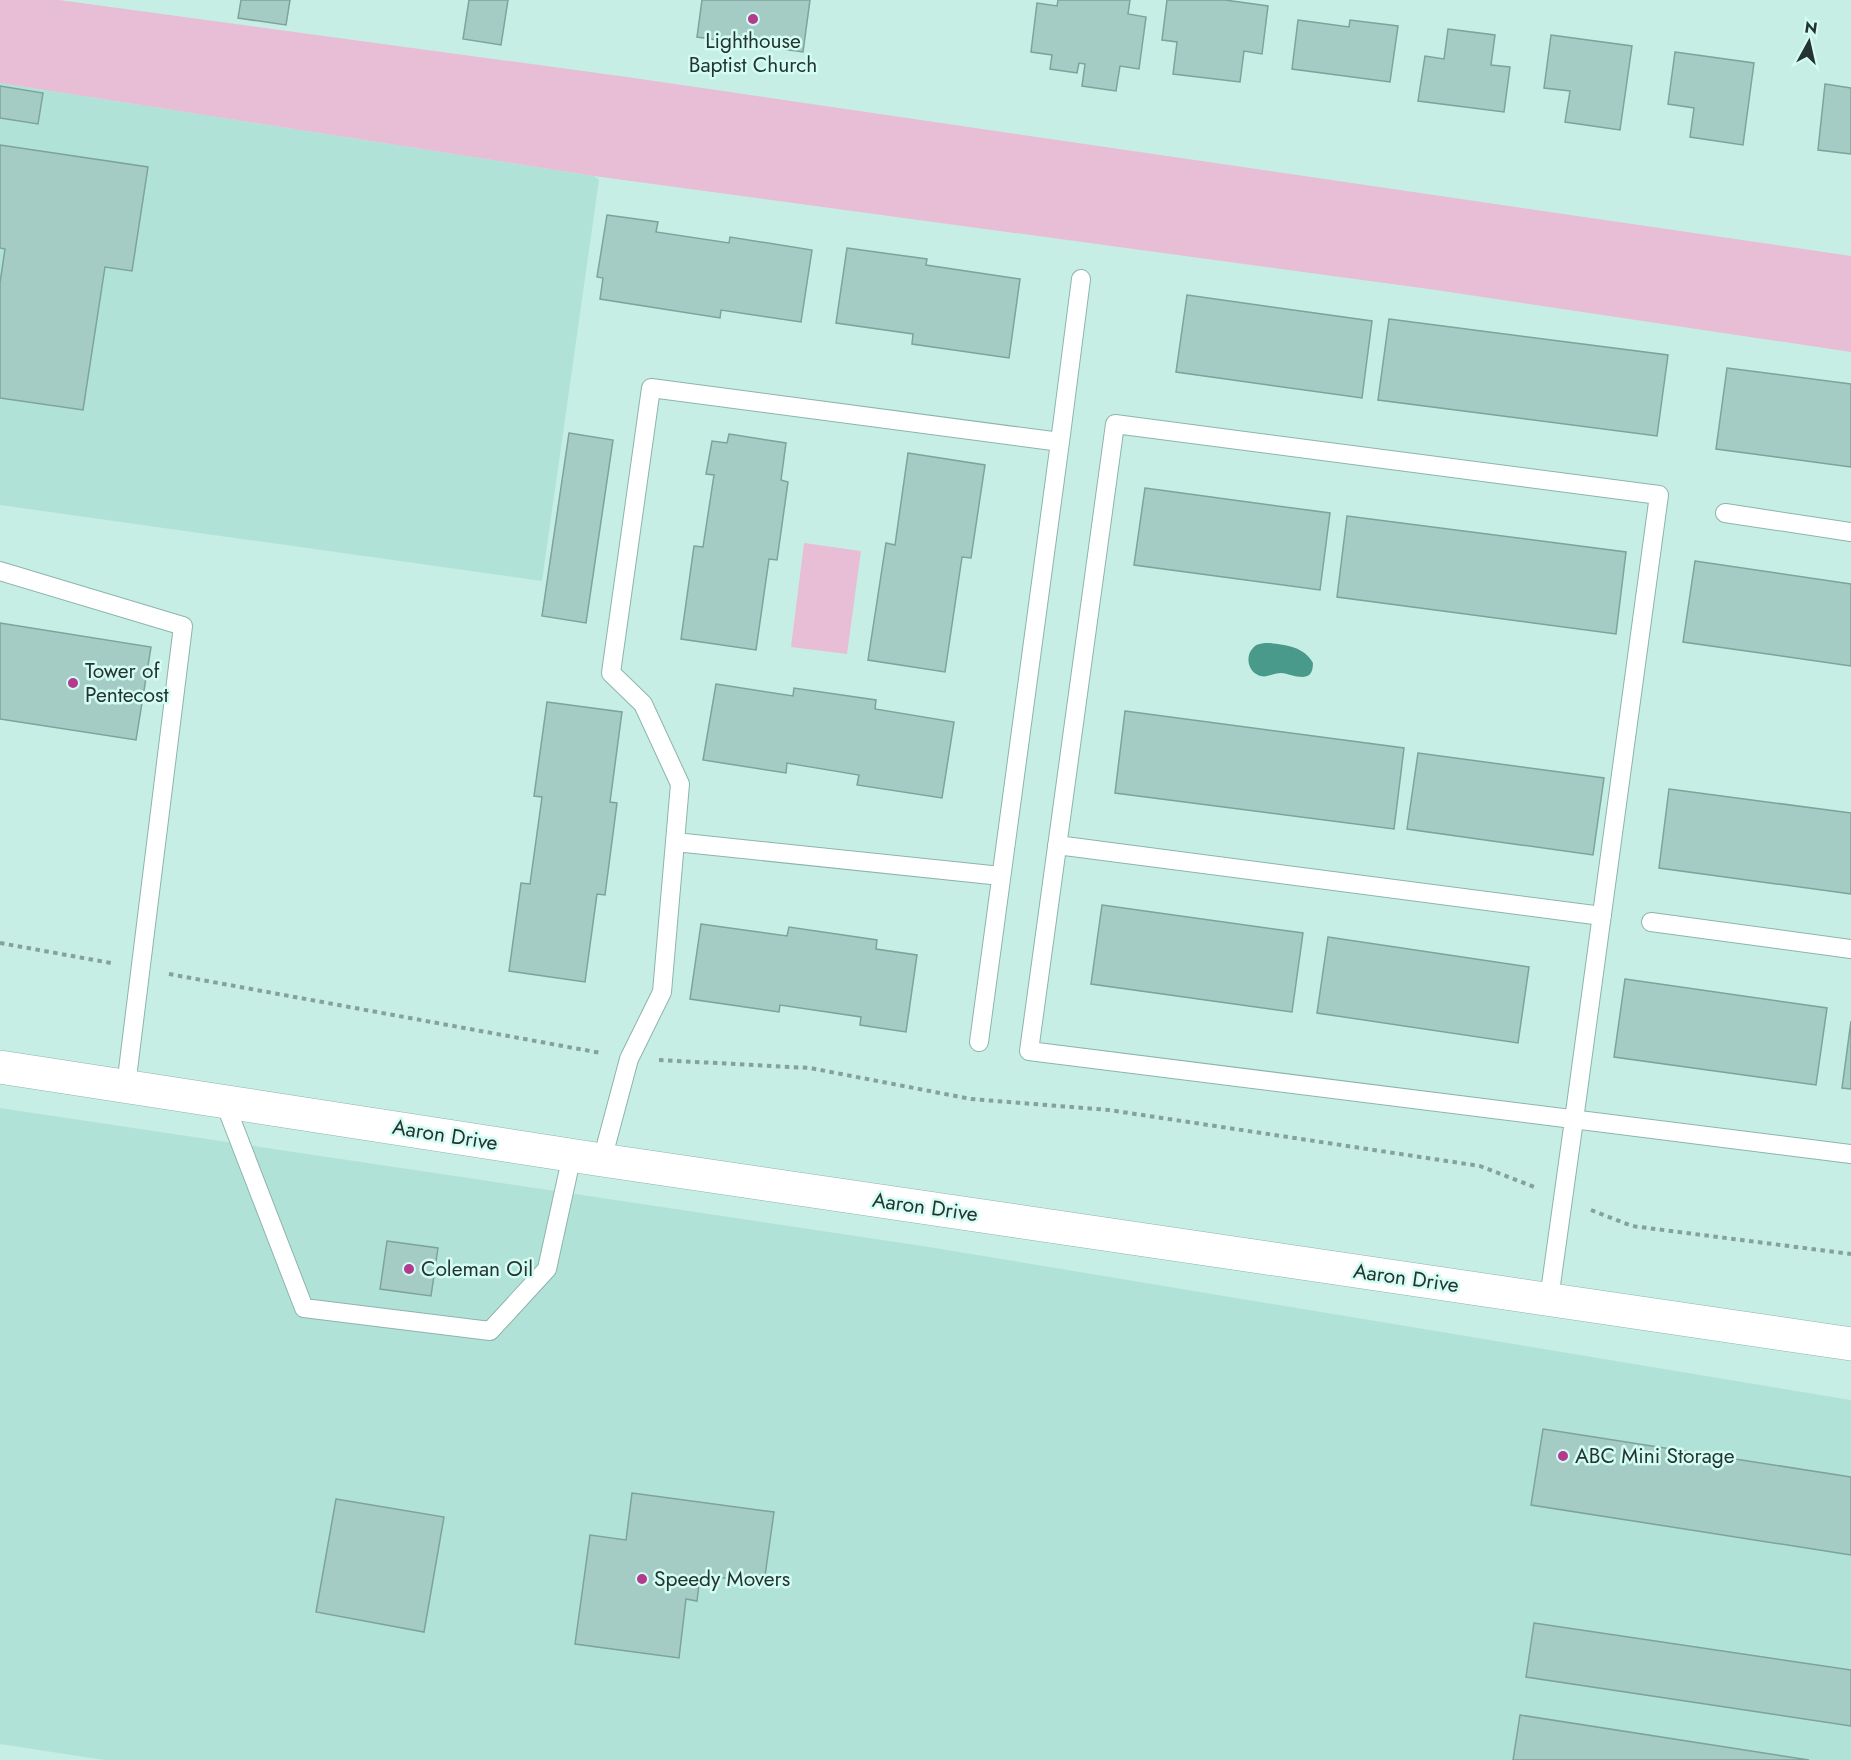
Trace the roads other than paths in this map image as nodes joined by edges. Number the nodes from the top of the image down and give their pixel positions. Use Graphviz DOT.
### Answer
graph roads {
  1 [pos="1082,279"];
  2 [pos="1060,442"];
  3 [pos="1725,513"];
  4 [pos="1851,532"];
  5 [pos="0,571"];
  6 [pos="675,842"];
  7 [pos="1057,845"];
  8 [pos="1001,876"];
  9 [pos="1602,916"];
  10 [pos="1651,922"];
  11 [pos="1851,949"];
  12 [pos="979,1042"];
  13 [pos="0,1067"];
  14 [pos="126,1086"];
  15 [pos="224,1101"];
  16 [pos="1574,1120"];
  17 [pos="1851,1154"];
  18 [pos="587,1157"];
  19 [pos="1549,1299"];
  20 [pos="1851,1344"];
  1 -- 2 [label="lane"];
  2 -- 6 [label="lane"];
  2 -- 8 [label="lane"];
  3 -- 4 [label="lane"];
  5 -- 14 [label="lane"];
  6 -- 8 [label="lane"];
  6 -- 18 [label="lane"];
  7 -- 9 [label="lane"];
  7 -- 9 [label="lane"];
  7 -- 16 [label="lane"];
  8 -- 12 [label="lane"];
  9 -- 16 [label="lane"];
  10 -- 11 [label="lane"];
  13 -- 14 [label="street, Aaron Drive"];
  14 -- 15 [label="street, Aaron Drive"];
  15 -- 18 [label="street, Aaron Drive"];
  15 -- 18 [label="lane"];
  16 -- 17 [label="lane"];
  16 -- 19 [label="lane"];
  18 -- 19 [label="street, Aaron Drive"];
  19 -- 20 [label="street, Aaron Drive"];
}
